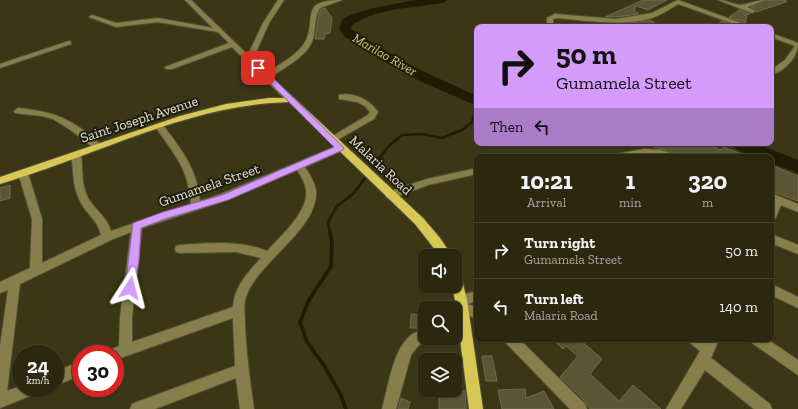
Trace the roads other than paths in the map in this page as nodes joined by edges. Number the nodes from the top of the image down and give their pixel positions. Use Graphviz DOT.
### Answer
graph roads {
  1 [pos="188,0"];
  2 [pos="281,0"];
  3 [pos="339,0"];
  4 [pos="720,0"];
  5 [pos="763,0"];
  6 [pos="324,2"];
  7 [pos="742,7"];
  8 [pos="752,11"];
  9 [pos="92,17"];
  10 [pos="736,22"];
  11 [pos="550,24"];
  12 [pos="734,24"];
  13 [pos="741,24"];
  14 [pos="221,31"];
  15 [pos="774,36"];
  16 [pos="69,43"];
  17 [pos="234,44"];
  18 [pos="798,46"];
  19 [pos="250,59"];
  20 [pos="0,66"];
  21 [pos="170,67"];
  22 [pos="774,71"];
  23 [pos="266,76"];
  24 [pos="342,96"];
  25 [pos="291,100"];
  26 [pos="18,111"];
  27 [pos="159,126"];
  28 [pos="332,140"];
  29 [pos="98,147"];
  30 [pos="340,148"];
  31 [pos="632,154"];
  32 [pos="666,154"];
  33 [pos="76,155"];
  34 [pos="299,165"];
  35 [pos="474,172"];
  36 [pos="23,173"];
  37 [pos="0,182"];
  38 [pos="390,195"];
  39 [pos="775,198"];
  40 [pos="196,207"];
  41 [pos="798,208"];
  42 [pos="137,226"];
  43 [pos="108,237"];
  44 [pos="774,239"];
  45 [pos="180,249"];
  46 [pos="441,249"];
  47 [pos="798,250"];
  48 [pos="269,256"];
  49 [pos="36,271"];
  50 [pos="16,281"];
  51 [pos="0,288"];
  52 [pos="774,291"];
  53 [pos="474,297"];
  54 [pos="462,303"];
  55 [pos="798,303"];
  56 [pos="238,310"];
  57 [pos="474,312"];
  58 [pos="418,338"];
  59 [pos="462,342"];
  60 [pos="513,342"];
  61 [pos="698,342"];
  62 [pos="760,342"];
  63 [pos="121,345"];
  64 [pos="708,349"];
  65 [pos="124,351"];
  66 [pos="798,368"];
  67 [pos="241,370"];
  68 [pos="0,394"];
  69 [pos="12,396"];
  70 [pos="0,401"];
  71 [pos="137,409"];
  72 [pos="247,409"];
  73 [pos="389,409"];
  74 [pos="476,409"];
  75 [pos="580,409"];
  76 [pos="673,409"];
  77 [pos="765,409"];
  1 -- 14 [label="street"];
  2 -- 19 [label="street"];
  3 -- 6 [label="street"];
  4 -- 7 [label="street"];
  5 -- 7 [label="street"];
  6 -- 23 [label="street"];
  7 -- 8 [label="street"];
  9 -- 14 [label="street"];
  10 -- 11 [label="street"];
  10 -- 12 [label="street"];
  10 -- 13 [label="street"];
  14 -- 17 [label="street"];
  15 -- 18 [label="street"];
  16 -- 20 [label="street"];
  17 -- 19 [label="street"];
  17 -- 21 [label="street"];
  18 -- 22 [label="street"];
  19 -- 23 [label="street"];
  23 -- 25 [label="street"];
  24 -- 28 [label="street"];
  25 -- 27 [label="main road, Saint Joseph Avenue"];
  25 -- 28 [label="main road, Malaria Road"];
  26 -- 29 [label="street"];
  27 -- 29 [label="main road, Saint Joseph Avenue"];
  27 -- 40 [label="street"];
  28 -- 30 [label="main road, Malaria Road"];
  29 -- 33 [label="main road, Saint Joseph Avenue"];
  30 -- 34 [label="street, Gumamela Street"];
  30 -- 38 [label="main road, Malaria Road"];
  31 -- 32 [label="street"];
  33 -- 36 [label="main road, Saint Joseph Avenue"];
  33 -- 43 [label="street"];
  34 -- 40 [label="street, Gumamela Street"];
  34 -- 48 [label="street"];
  35 -- 38 [label="street"];
  36 -- 37 [label="main road, Saint Joseph Avenue"];
  36 -- 49 [label="street"];
  38 -- 46 [label="main road, Malaria Road"];
  39 -- 41 [label="street"];
  40 -- 42 [label="street, Gumamela Street"];
  42 -- 43 [label="street, Gumamela Street"];
  42 -- 63 [label="street"];
  43 -- 49 [label="street, Gumamela Street"];
  44 -- 47 [label="street"];
  45 -- 48 [label="street"];
  48 -- 56 [label="street"];
  49 -- 50 [label="street, Gumamela Street"];
  50 -- 51 [label="street, Gumamela Street"];
  50 -- 68 [label="street"];
  52 -- 55 [label="street"];
  53 -- 54 [label="street"];
  54 -- 57 [label="street"];
  56 -- 65 [label="street"];
  56 -- 67 [label="street"];
  58 -- 73 [label="street"];
  59 -- 74 [label="main road"];
  60 -- 75 [label="street"];
  61 -- 64 [label="street"];
  62 -- 66 [label="street"];
  64 -- 76 [label="street"];
  64 -- 77 [label="street"];
  67 -- 71 [label="street"];
  67 -- 72 [label="street"];
  69 -- 70 [label="street"];
}
